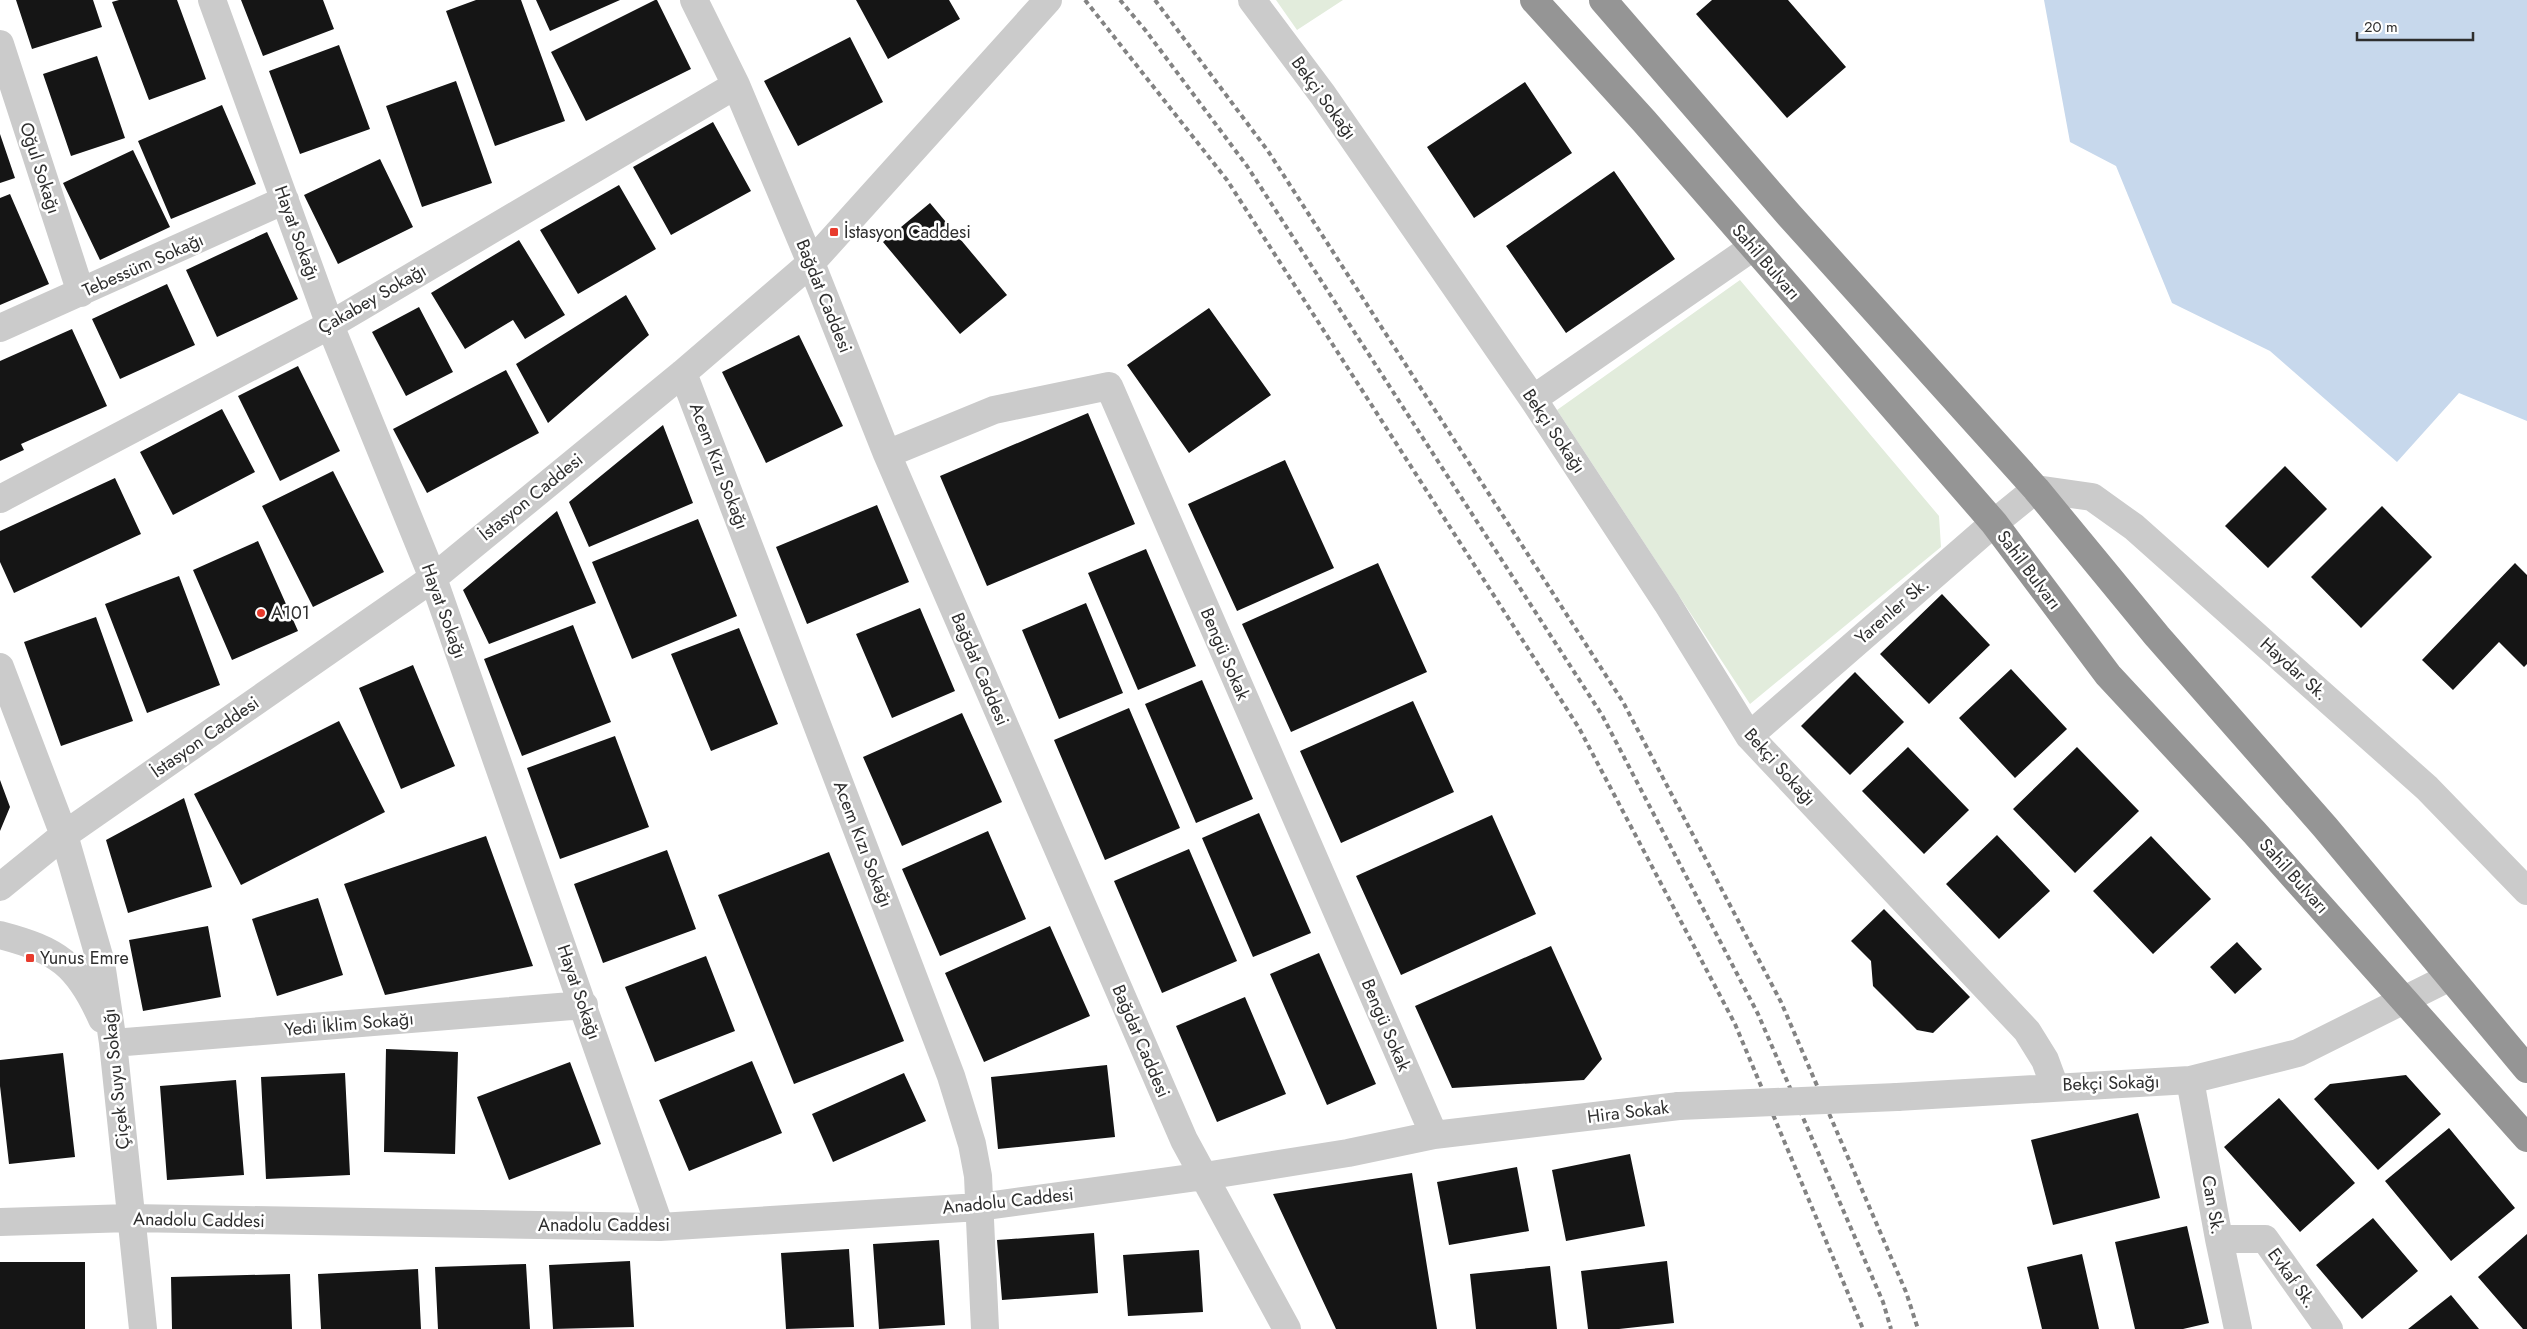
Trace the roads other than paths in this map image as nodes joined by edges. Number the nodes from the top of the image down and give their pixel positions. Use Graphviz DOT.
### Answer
graph roads {
  1 [pos="212,0"];
  2 [pos="694,0"];
  3 [pos="1252,0"];
  4 [pos="1534,0"];
  5 [pos="1603,0"];
  6 [pos="1044,4"];
  7 [pos="0,44"];
  8 [pos="736,85"];
  9 [pos="285,200"];
  10 [pos="1753,247"];
  11 [pos="811,263"];
  12 [pos="80,293"];
  13 [pos="330,325"];
  14 [pos="0,328"];
  15 [pos="683,373"];
  16 [pos="1533,399"];
  17 [pos="887,454"];
  18 [pos="2036,489"];
  19 [pos="0,499"];
  20 [pos="1994,523"];
  21 [pos="433,578"];
  22 [pos="0,667"];
  23 [pos="1749,736"];
  24 [pos="64,835"];
  25 [pos="0,887"];
  26 [pos="2527,891"];
  27 [pos="0,935"];
  28 [pos="2450,977"];
  29 [pos="2404,998"];
  30 [pos="584,1005"];
  31 [pos="113,1043"];
  32 [pos="2527,1069"];
  33 [pos="2190,1080"];
  34 [pos="2055,1087"];
  35 [pos="1434,1135"];
  36 [pos="2527,1138"];
  37 [pos="1205,1176"];
  38 [pos="979,1207"];
  39 [pos="130,1218"];
  40 [pos="0,1222"];
  41 [pos="660,1227"];
  42 [pos="2219,1239"];
  43 [pos="143,1329"];
  44 [pos="985,1329"];
  45 [pos="1288,1329"];
  46 [pos="2238,1329"];
  47 [pos="2329,1329"];
  1 -- 9 [label="street, Hayat Sokağı"];
  2 -- 8 [label="street, Bağdat Caddesi"];
  3 -- 16 [label="street, Bekçi Sokağı"];
  4 -- 10 [label="highway, Sahil Bulvarı"];
  5 -- 18 [label="highway"];
  6 -- 11 [label="street, İstasyon Caddesi"];
  7 -- 12 [label="street, Oğul Sokağı"];
  8 -- 11 [label="street, Bağdat Caddesi"];
  8 -- 13 [label="street, Çakabey Sokağı"];
  9 -- 12 [label="street, Tebessüm Sokağı"];
  9 -- 13 [label="street, Hayat Sokağı"];
  10 -- 16 [label="street"];
  10 -- 20 [label="highway, Sahil Bulvarı"];
  11 -- 15 [label="street, İstasyon Caddesi"];
  11 -- 17 [label="street, Bağdat Caddesi"];
  12 -- 14 [label="street, Tebessüm Sokağı"];
  13 -- 19 [label="street, Çakabey Sokağı"];
  13 -- 21 [label="street, Hayat Sokağı"];
  15 -- 21 [label="street, İstasyon Caddesi"];
  15 -- 38 [label="street, Acem Kızı Sokağı"];
  16 -- 23 [label="street, Bekçi Sokağı"];
  17 -- 35 [label="street, Bengü Sokak"];
  17 -- 37 [label="street, Bağdat Caddesi"];
  18 -- 20 [label="street, Yarenler Sk."];
  18 -- 26 [label="street, Haydar Sk."];
  18 -- 28 [label="highway"];
  20 -- 23 [label="street, Yarenler Sk."];
  20 -- 29 [label="highway, Sahil Bulvarı"];
  21 -- 24 [label="street, İstasyon Caddesi"];
  21 -- 30 [label="street, Hayat Sokağı"];
  22 -- 24 [label="street, Çiçek Suyu Sokağı"];
  23 -- 34 [label="street, Bekçi Sokağı"];
  24 -- 25 [label="street, İstasyon Caddesi"];
  24 -- 31 [label="street, Çiçek Suyu Sokağı"];
  27 -- 31 [label="street"];
  28 -- 29 [label="street, Bekçi Sokağı"];
  28 -- 32 [label="highway"];
  29 -- 33 [label="street, Bekçi Sokağı"];
  29 -- 36 [label="highway, Sahil Bulvarı"];
  30 -- 31 [label="street, Yedi İklim Sokağı"];
  30 -- 41 [label="street, Hayat Sokağı"];
  31 -- 39 [label="street, Çiçek Suyu Sokağı"];
  33 -- 34 [label="street, Bekçi Sokağı"];
  33 -- 42 [label="street, Can Sk."];
  34 -- 35 [label="street, Hira Sokak, bridge"];
  35 -- 37 [label="street, Hira Sokak"];
  37 -- 38 [label="street, Anadolu Caddesi"];
  37 -- 45 [label="street, Bağdat Caddesi"];
  38 -- 41 [label="street, Anadolu Caddesi"];
  38 -- 44 [label="street, Acem Kızı Sokağı"];
  39 -- 40 [label="street, Anadolu Caddesi"];
  39 -- 41 [label="street, Anadolu Caddesi"];
  39 -- 43 [label="street, Çiçek Suyu Sokağı"];
  42 -- 46 [label="street, Can Sk."];
  42 -- 47 [label="street, Evkaf Sk."];
}
